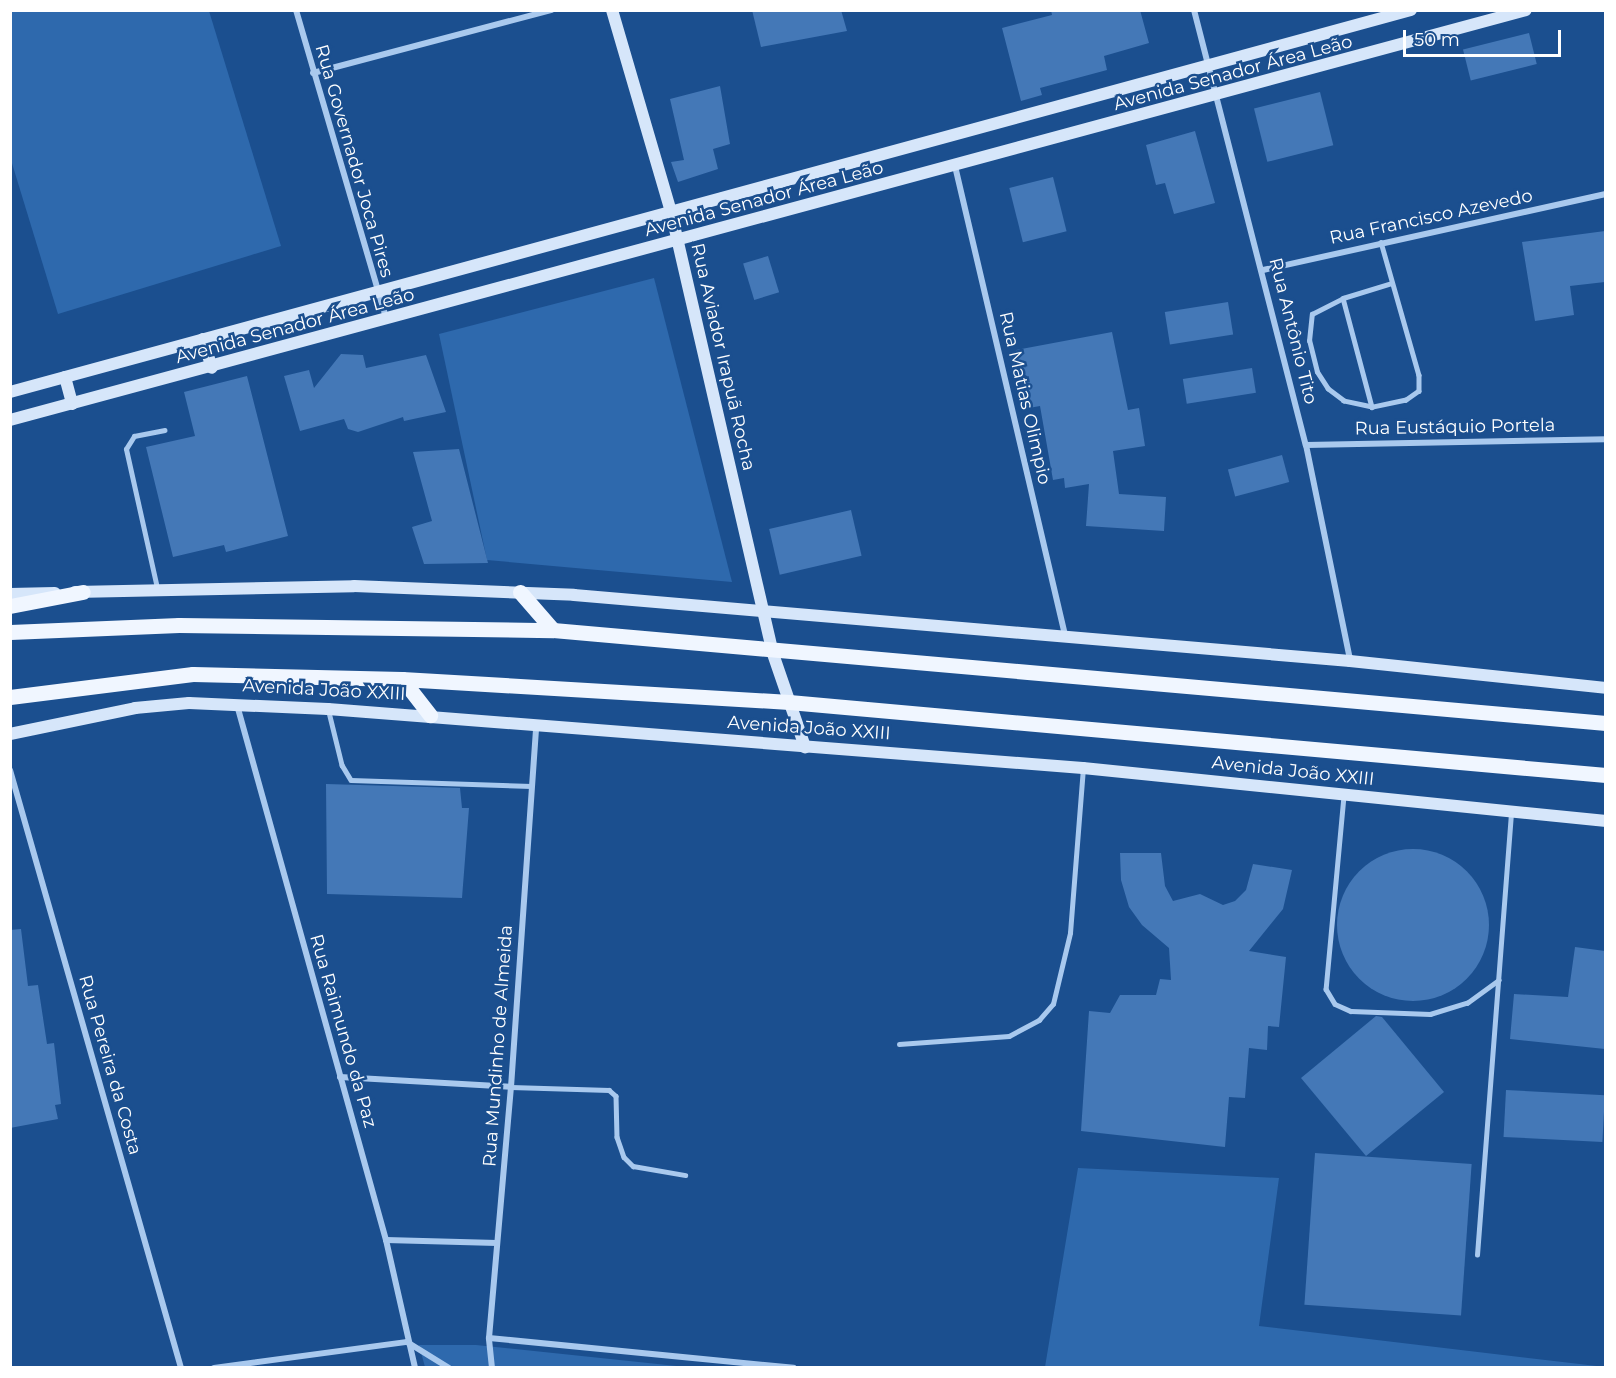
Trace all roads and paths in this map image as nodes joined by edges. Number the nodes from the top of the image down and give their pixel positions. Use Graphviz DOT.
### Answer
graph roads {
  1 [pos="296,10"];
  2 [pos="552,10"];
  3 [pos="612,10"];
  4 [pos="1194,10"];
  5 [pos="1411,10"];
  6 [pos="1526,10"];
  7 [pos="1208,65"];
  8 [pos="313,73"];
  9 [pos="1216,97"];
  10 [pos="955,166"];
  11 [pos="1605,194"];
  12 [pos="671,212"];
  13 [pos="678,241"];
  14 [pos="1381,242"];
  15 [pos="1263,270"];
  16 [pos="1392,283"];
  17 [pos="376,291"];
  18 [pos="1344,298"];
  19 [pos="386,320"];
  20 [pos="203,339"];
  21 [pos="212,368"];
  22 [pos="65,377"];
  23 [pos="10,392"];
  24 [pos="72,404"];
  25 [pos="1372,407"];
  26 [pos="10,420"];
  27 [pos="164,430"];
  28 [pos="1605,439"];
  29 [pos="1305,445"];
  30 [pos="157,591"];
  31 [pos="83,592"];
  32 [pos="520,592"];
  33 [pos="10,594"];
  34 [pos="10,606"];
  35 [pos="762,609"];
  36 [pos="553,630"];
  37 [pos="10,632"];
  38 [pos="1065,637"];
  39 [pos="772,651"];
  40 [pos="1350,661"];
  41 [pos="402,679"];
  42 [pos="1605,688"];
  43 [pos="10,697"];
  44 [pos="789,702"];
  45 [pos="237,704"];
  46 [pos="328,709"];
  47 [pos="1605,711"];
  48 [pos="430,715"];
  49 [pos="1589,722"];
  50 [pos="1605,723"];
  51 [pos="536,727"];
  52 [pos="10,734"];
  53 [pos="806,747"];
  54 [pos="1083,768"];
  55 [pos="10,770"];
  56 [pos="1605,775"];
  57 [pos="531,786"];
  58 [pos="1344,796"];
  59 [pos="1511,814"];
  60 [pos="1605,821"];
  61 [pos="1498,980"];
  62 [pos="898,1044"];
  63 [pos="340,1077"];
  64 [pos="511,1087"];
  65 [pos="685,1175"];
  66 [pos="386,1240"];
  67 [pos="497,1243"];
  68 [pos="1477,1255"];
  69 [pos="489,1338"];
  70 [pos="407,1342"];
  71 [pos="181,1368"];
  72 [pos="214,1368"];
  73 [pos="415,1368"];
  74 [pos="449,1368"];
  75 [pos="492,1368"];
  76 [pos="795,1368"];
  1 -- 8 [label="street, Rua Governador Joca Pires"];
  2 -- 8 [label="street"];
  3 -- 12 [label="street, Rua Aviador Irapuã Rocha"];
  4 -- 7 [label="street, Rua Antônio Tito"];
  5 -- 7 [label="street, Avenida Senador Área Leão"];
  6 -- 9 [label="street, Avenida Senador Área Leão"];
  7 -- 9 [label="street, Rua Antônio Tito"];
  7 -- 12 [label="street, Avenida Senador Área Leão"];
  8 -- 17 [label="street, Rua Governador Joca Pires"];
  9 -- 10 [label="street, Avenida Senador Área Leão"];
  9 -- 15 [label="street, Rua Antônio Tito"];
  10 -- 13 [label="street, Avenida Senador Área Leão"];
  10 -- 38 [label="street, Rua Matias Olimpio"];
  11 -- 14 [label="street, Rua Francisco Azevedo"];
  12 -- 13 [label="street, Rua Aviador Irapuã Rocha"];
  12 -- 17 [label="street, Avenida Senador Área Leão"];
  13 -- 19 [label="street, Avenida Senador Área Leão"];
  13 -- 35 [label="street, Rua Aviador Irapuã Rocha"];
  14 -- 15 [label="street, Rua Francisco Azevedo"];
  14 -- 16 [label="lane"];
  15 -- 29 [label="street, Rua Antônio Tito"];
  16 -- 18 [label="lane"];
  16 -- 25 [label="lane"];
  17 -- 19 [label="street, Rua Governador Joca Pires"];
  17 -- 20 [label="street, Avenida Senador Área Leão"];
  18 -- 25 [label="lane"];
  18 -- 25 [label="lane"];
  19 -- 21 [label="street, Avenida Senador Área Leão"];
  20 -- 21 [label="street"];
  20 -- 22 [label="street, Avenida Senador Área Leão"];
  21 -- 24 [label="street, Avenida Senador Área Leão"];
  22 -- 23 [label="street, Avenida Senador Área Leão"];
  22 -- 24 [label="street"];
  24 -- 26 [label="street, Avenida Senador Área Leão"];
  27 -- 30 [label="lane"];
  28 -- 29 [label="street, Rua Eustáquio Portela"];
  29 -- 40 [label="street, Rua Antônio Tito"];
  30 -- 31 [label="street"];
  30 -- 32 [label="street"];
  31 -- 33 [label="street"];
  31 -- 34 [label="main road"];
  32 -- 35 [label="street"];
  32 -- 36 [label="main road"];
  35 -- 38 [label="street"];
  35 -- 39 [label="street, Rua Aviador Irapuã Rocha"];
  36 -- 37 [label="main road"];
  36 -- 39 [label="main road"];
  38 -- 40 [label="street"];
  39 -- 44 [label="street, Rua Aviador Irapuã Rocha"];
  39 -- 49 [label="main road"];
  40 -- 42 [label="street"];
  41 -- 43 [label="main road, Avenida João XXIII"];
  41 -- 44 [label="main road, Avenida João XXIII"];
  41 -- 48 [label="main road"];
  44 -- 53 [label="street, Rua Aviador Irapuã Rocha"];
  44 -- 56 [label="main road, Avenida João XXIII"];
  45 -- 46 [label="street, Avenida João XXIII"];
  45 -- 52 [label="street, Avenida João XXIII"];
  45 -- 63 [label="street, Rua Raimundo da Paz"];
  46 -- 48 [label="street, Avenida João XXIII"];
  46 -- 57 [label="lane"];
  47 -- 49 [label="main road"];
  48 -- 51 [label="street, Avenida João XXIII"];
  49 -- 50 [label="main road"];
  51 -- 53 [label="street, Avenida João XXIII"];
  51 -- 57 [label="street, Rua Mundinho de Almeida"];
  53 -- 54 [label="street, Avenida João XXIII"];
  54 -- 58 [label="street, Avenida João XXIII"];
  54 -- 62 [label="lane"];
  55 -- 71 [label="street, Rua Pereira da Costa"];
  57 -- 64 [label="street, Rua Mundinho de Almeida"];
  58 -- 59 [label="street, Avenida João XXIII"];
  58 -- 61 [label="lane"];
  59 -- 60 [label="street, Avenida João XXIII"];
  59 -- 61 [label="lane"];
  61 -- 68 [label="lane"];
  63 -- 64 [label="street"];
  63 -- 66 [label="street, Rua Raimundo da Paz"];
  64 -- 65 [label="lane"];
  64 -- 67 [label="street, Rua Mundinho de Almeida"];
  66 -- 67 [label="street"];
  66 -- 70 [label="street, Rua Raimundo da Paz"];
  67 -- 69 [label="street, Rua Mundinho de Almeida"];
  69 -- 75 [label="street, Rua Mundinho de Almeida"];
  69 -- 76 [label="street"];
  70 -- 72 [label="street"];
  70 -- 73 [label="street, Rua Raimundo da Paz"];
  70 -- 74 [label="street"];
}
